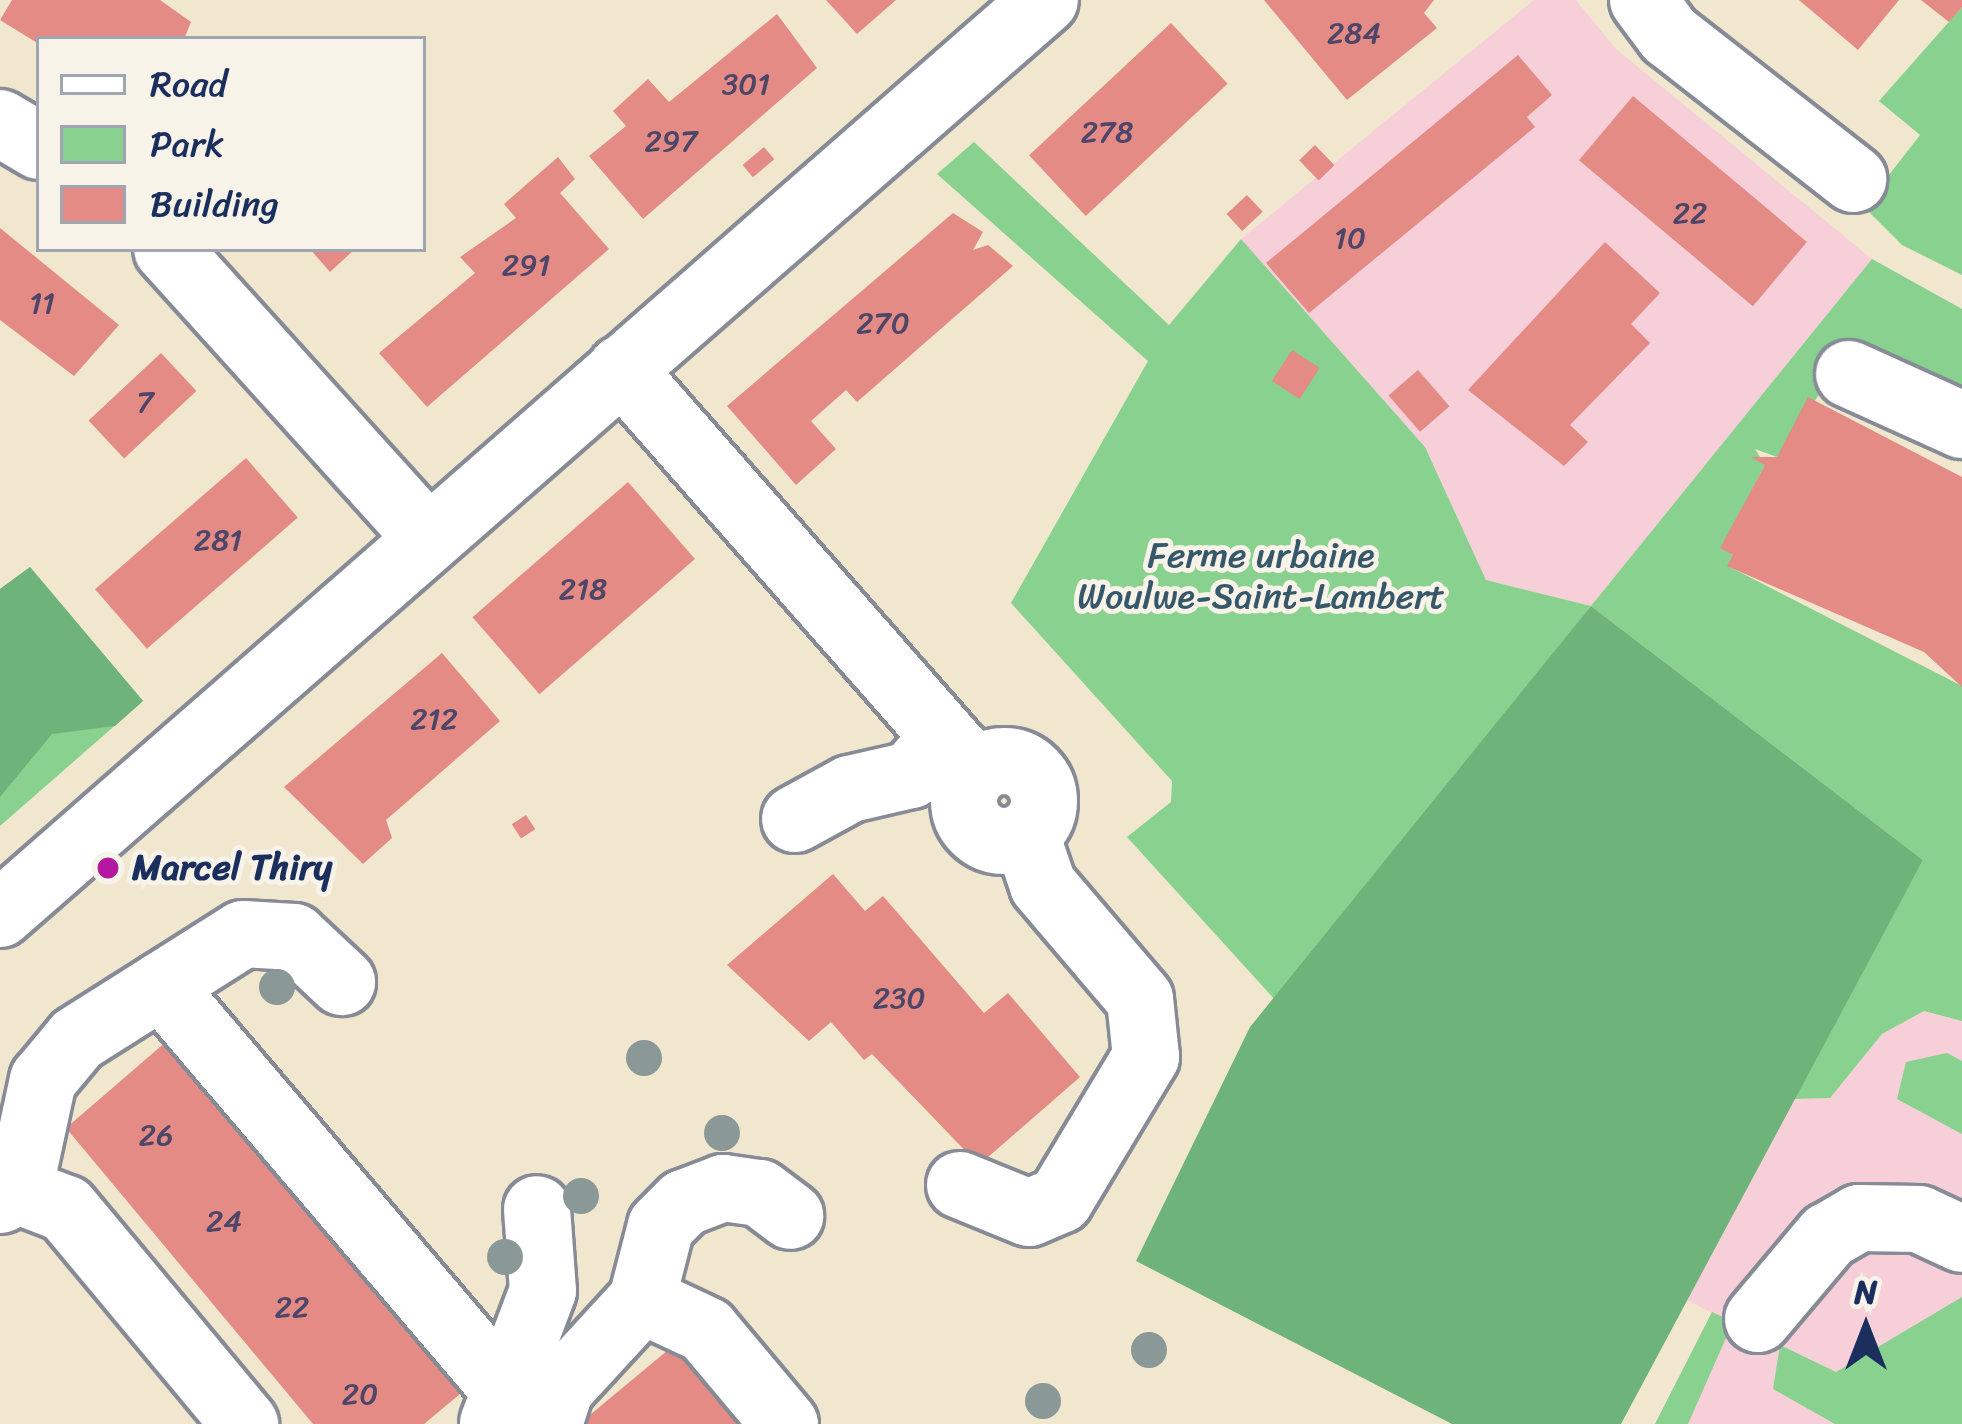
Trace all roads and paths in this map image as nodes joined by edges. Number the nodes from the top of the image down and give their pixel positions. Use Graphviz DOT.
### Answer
graph roads {
  1 [pos="1045,0"];
  2 [pos="1653,4"];
  3 [pos="0,123"];
  4 [pos="36,144"];
  5 [pos="1853,179"];
  6 [pos="170,252"];
  7 [pos="621,369"];
  8 [pos="1849,374"];
  9 [pos="1962,425"];
  10 [pos="424,532"];
  11 [pos="959,756"];
  12 [pos="795,819"];
  13 [pos="0,914"];
  14 [pos="342,982"];
  15 [pos="160,986"];
  16 [pos="960,1185"];
  17 [pos="10,1195"];
  18 [pos="537,1209"];
  19 [pos="790,1216"];
  20 [pos="1962,1239"];
  21 [pos="642,1300"];
  22 [pos="1758,1319"];
  23 [pos="515,1412"];
  24 [pos="245,1424"];
  25 [pos="785,1424"];
  1 -- 7 [label="street"];
  2 -- 5 [label="street"];
  3 -- 4 [label="street"];
  6 -- 10 [label="street"];
  7 -- 10 [label="street"];
  7 -- 11 [label="street"];
  8 -- 9 [label="street"];
  10 -- 13 [label="street"];
  11 -- 12 [label="street"];
  11 -- 16 [label="street"];
  14 -- 15 [label="street"];
  15 -- 17 [label="street"];
  15 -- 23 [label="street"];
  17 -- 24 [label="street"];
  18 -- 23 [label="street"];
  19 -- 21 [label="street"];
  20 -- 22 [label="street"];
  21 -- 23 [label="street"];
  21 -- 25 [label="street"];
}
